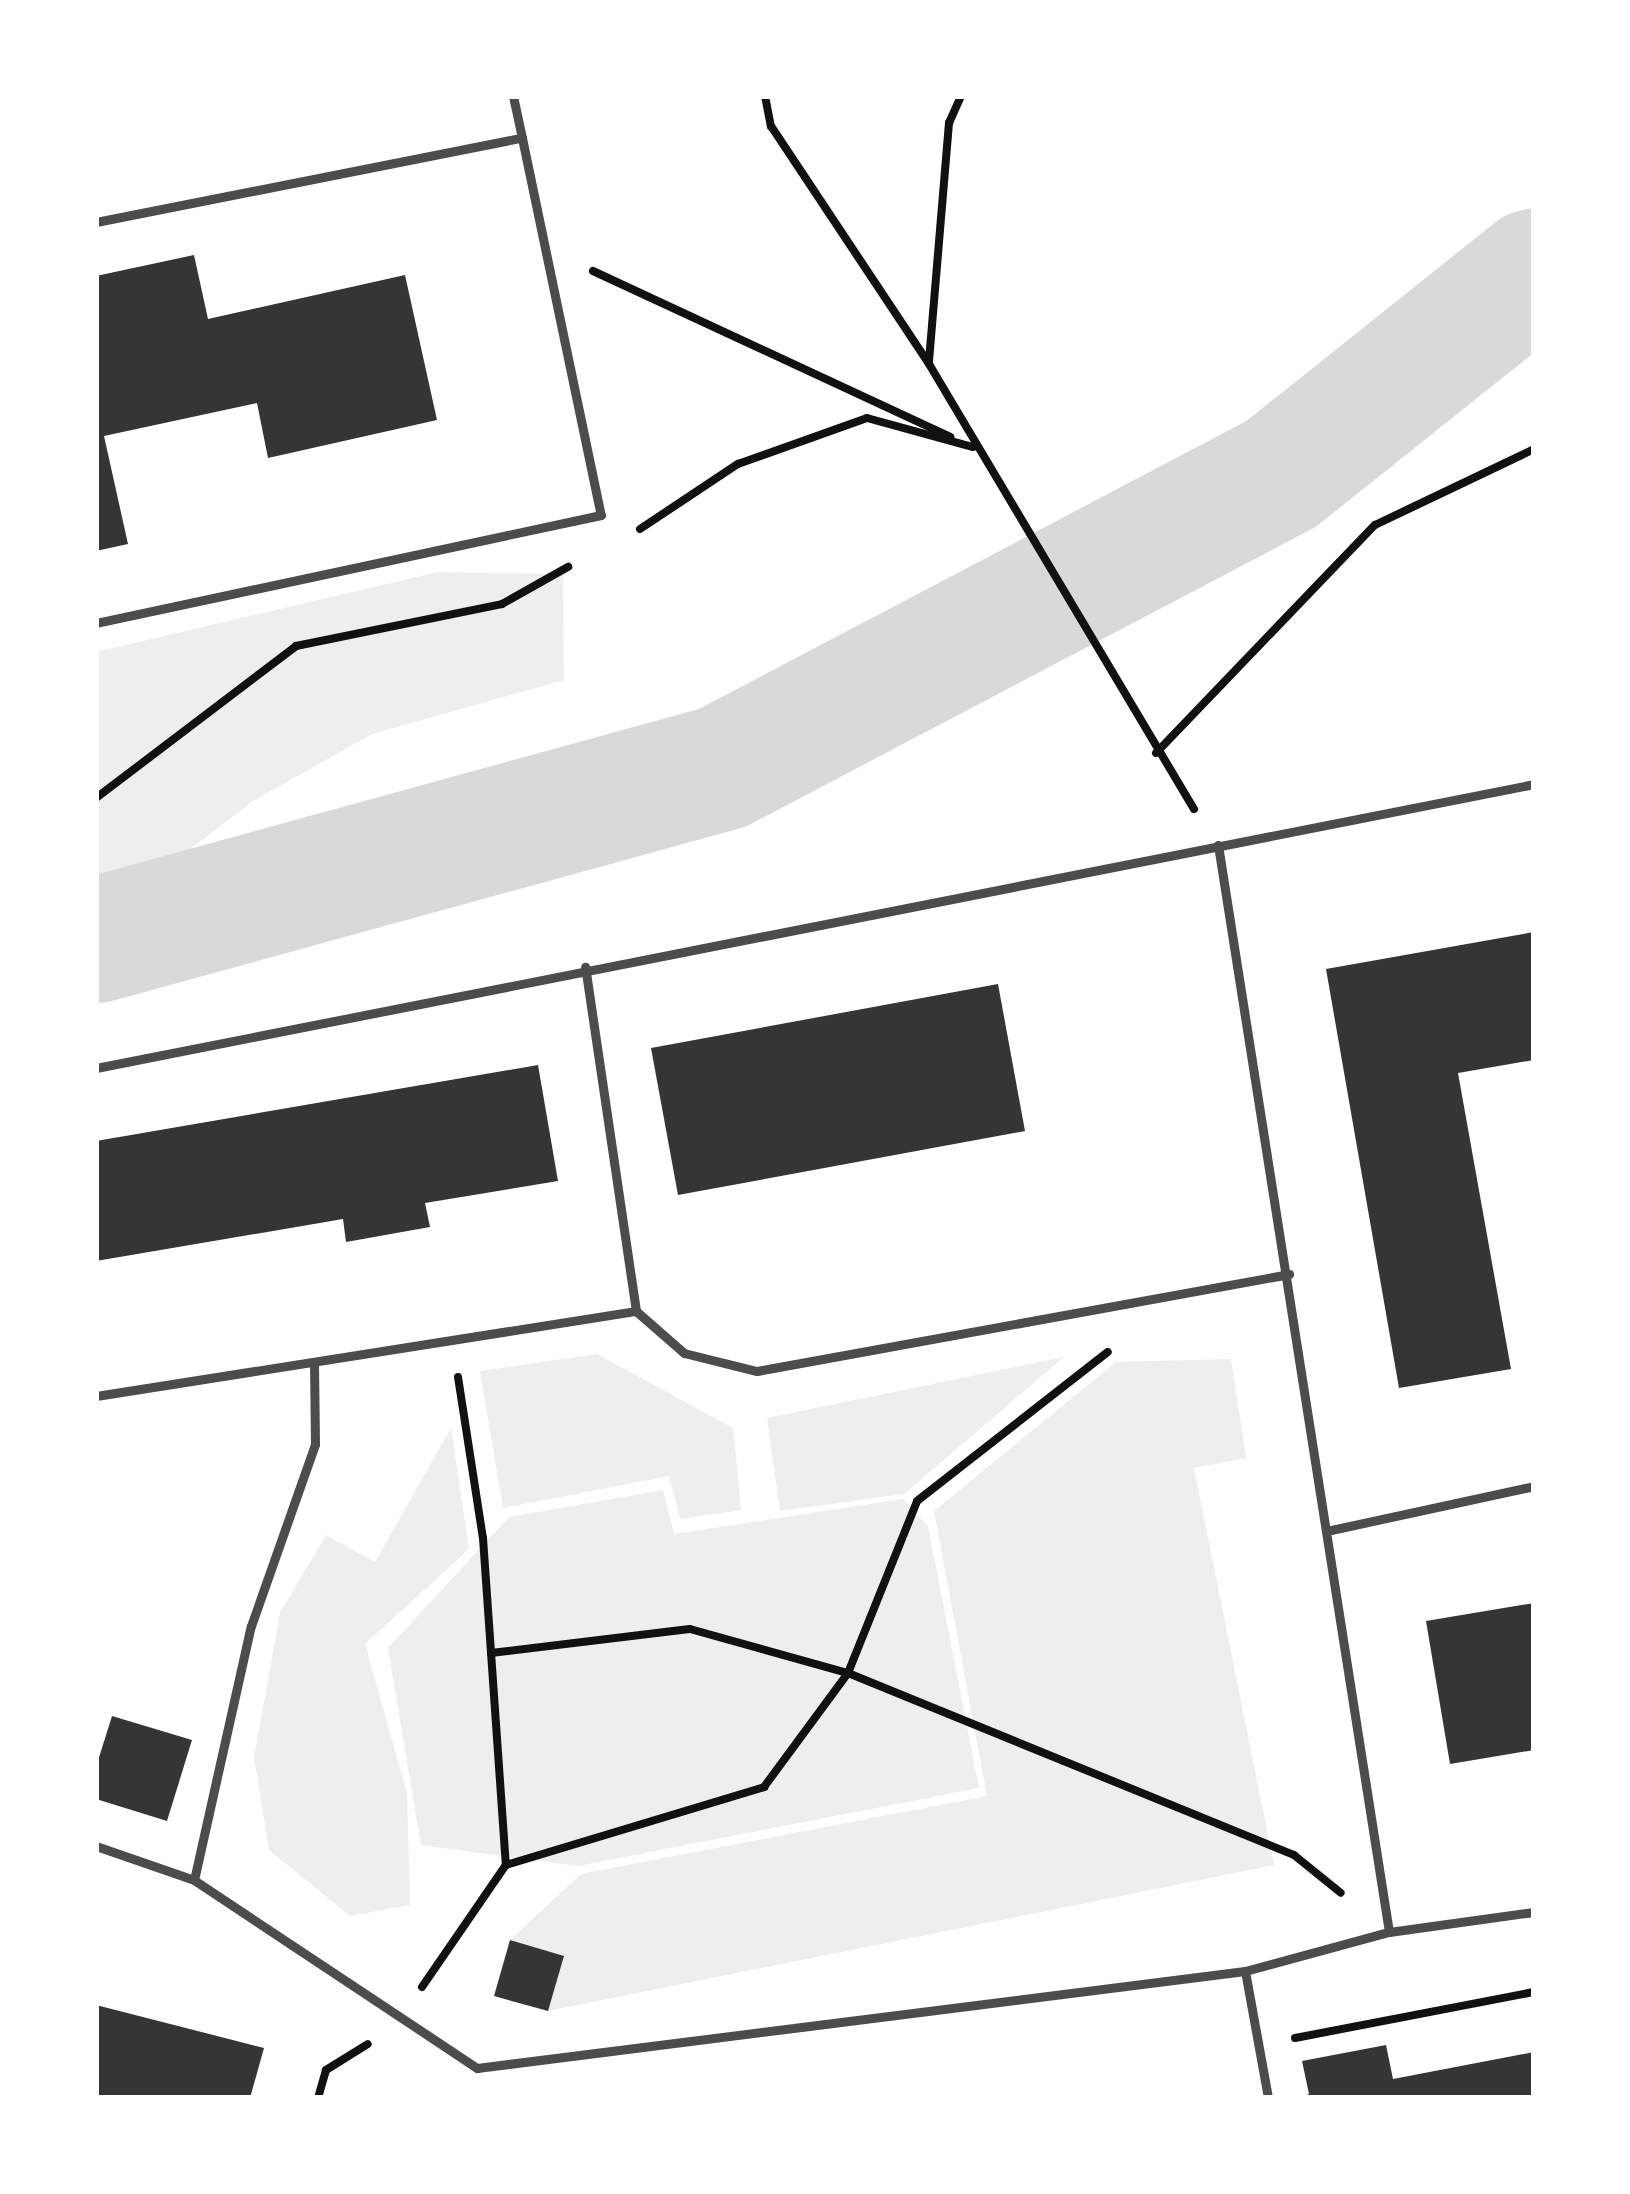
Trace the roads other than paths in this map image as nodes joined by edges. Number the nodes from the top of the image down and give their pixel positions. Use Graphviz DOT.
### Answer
graph roads {
  1 [pos="513,96"];
  2 [pos="522,138"];
  3 [pos="96,222"];
  4 [pos="96,623"];
  5 [pos="1534,784"];
  6 [pos="1218,845"];
  7 [pos="585,968"];
  8 [pos="96,1068"];
  9 [pos="1289,1274"];
  10 [pos="636,1311"];
  11 [pos="314,1363"];
  12 [pos="96,1396"];
  13 [pos="1534,1486"];
  14 [pos="1331,1530"];
  15 [pos="96,1846"];
  16 [pos="194,1880"];
  17 [pos="1534,1912"];
  18 [pos="1389,1932"];
  19 [pos="1246,1971"];
  20 [pos="1268,2098"];
  1 -- 2 [label="lane"];
  2 -- 3 [label="lane"];
  2 -- 4 [label="lane"];
  5 -- 6 [label="lane"];
  6 -- 7 [label="lane"];
  6 -- 9 [label="lane"];
  7 -- 8 [label="lane"];
  7 -- 10 [label="lane"];
  9 -- 10 [label="lane"];
  9 -- 14 [label="lane"];
  10 -- 11 [label="lane"];
  11 -- 12 [label="lane"];
  11 -- 16 [label="lane"];
  13 -- 14 [label="lane"];
  14 -- 18 [label="lane"];
  15 -- 16 [label="lane"];
  16 -- 19 [label="lane"];
  17 -- 18 [label="lane"];
  18 -- 19 [label="lane"];
  19 -- 20 [label="lane"];
}
